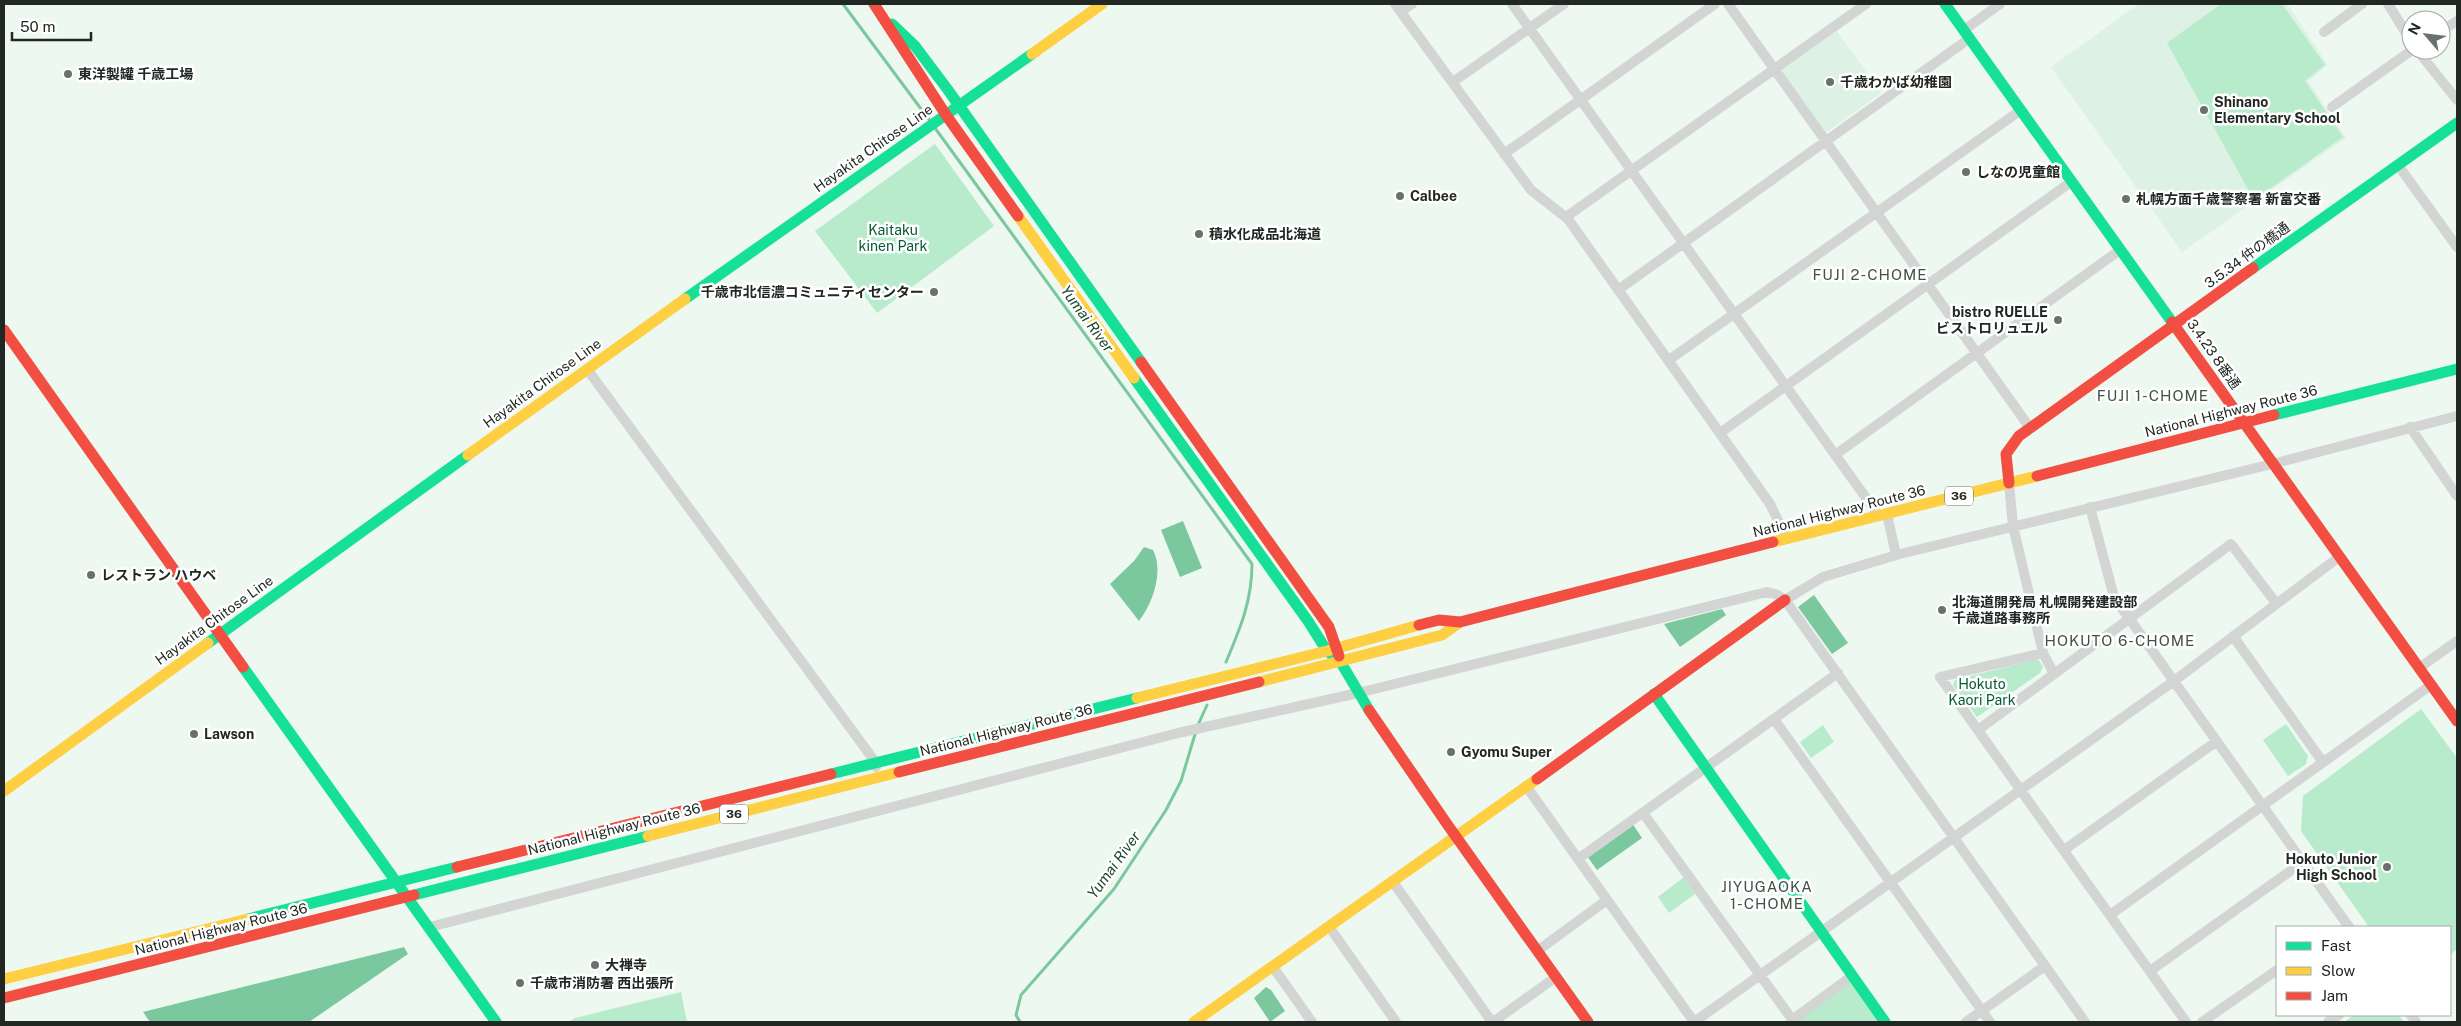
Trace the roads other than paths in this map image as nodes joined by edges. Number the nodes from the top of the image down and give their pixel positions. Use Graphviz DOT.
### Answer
graph roads {
  1 [pos="1102,4"];
  2 [pos="1412,4"];
  3 [pos="1512,4"];
  4 [pos="1564,4"];
  5 [pos="1715,4"];
  6 [pos="1728,4"];
  7 [pos="1866,4"];
  8 [pos="1944,4"];
  9 [pos="2000,4"];
  10 [pos="2362,4"];
  11 [pos="2388,4"];
  12 [pos="877,7"];
  13 [pos="1398,8"];
  14 [pos="2401,25"];
  15 [pos="1529,28"];
  16 [pos="2324,32"];
  17 [pos="1967,34"];
  18 [pos="2401,58"];
  19 [pos="2425,60"];
  20 [pos="1774,69"];
  21 [pos="1452,82"];
  22 [pos="2457,100"];
  23 [pos="1581,101"];
  24 [pos="958,107"];
  25 [pos="2332,107"];
  26 [pos="2020,110"];
  27 [pos="946,115"];
  28 [pos="2457,122"];
  29 [pos="1826,141"];
  30 [pos="1504,154"];
  31 [pos="2398,166"];
  32 [pos="1632,171"];
  33 [pos="2072,182"];
  34 [pos="1876,211"];
  35 [pos="1566,217"];
  36 [pos="1683,242"];
  37 [pos="2457,247"];
  38 [pos="2120,250"];
  39 [pos="1927,283"];
  40 [pos="1618,290"];
  41 [pos="1733,314"];
  42 [pos="2176,325"];
  43 [pos="4,330"];
  44 [pos="1977,353"];
  45 [pos="1669,360"];
  46 [pos="587,369"];
  47 [pos="2457,369"];
  48 [pos="1785,385"];
  49 [pos="2457,416"];
  50 [pos="2244,423"];
  51 [pos="2410,427"];
  52 [pos="2030,428"];
  53 [pos="1720,433"];
  54 [pos="1835,455"];
  55 [pos="2272,464"];
  56 [pos="2010,483"];
  57 [pos="2457,496"];
  58 [pos="2090,508"];
  59 [pos="1883,515"];
  60 [pos="2013,526"];
  61 [pos="1787,539"];
  62 [pos="1896,555"];
  63 [pos="2339,557"];
  64 [pos="1785,600"];
  65 [pos="2276,604"];
  66 [pos="2130,619"];
  67 [pos="1460,622"];
  68 [pos="221,634"];
  69 [pos="2233,636"];
  70 [pos="2457,641"];
  71 [pos="1332,650"];
  72 [pos="2043,653"];
  73 [pos="1340,661"];
  74 [pos="2419,668"];
  75 [pos="1838,673"];
  76 [pos="2054,674"];
  77 [pos="2174,681"];
  78 [pos="2431,685"];
  79 [pos="1358,693"];
  80 [pos="1654,694"];
  81 [pos="1774,719"];
  82 [pos="2457,722"];
  83 [pos="1978,730"];
  84 [pos="2217,741"];
  85 [pos="2322,762"];
  86 [pos="876,763"];
  87 [pos="1707,768"];
  88 [pos="877,778"];
  89 [pos="1526,786"];
  90 [pos="2020,790"];
  91 [pos="4,791"];
  92 [pos="2262,804"];
  93 [pos="1643,813"];
  94 [pos="1455,836"];
  95 [pos="1954,836"];
  96 [pos="2064,850"];
  97 [pos="1578,858"];
  98 [pos="2303,862"];
  99 [pos="397,880"];
  100 [pos="1393,882"];
  101 [pos="1891,882"];
  102 [pos="408,897"];
  103 [pos="1607,900"];
  104 [pos="2110,915"];
  105 [pos="2344,926"];
  106 [pos="430,927"];
  107 [pos="1330,928"];
  108 [pos="1821,932"];
  109 [pos="1537,951"];
  110 [pos="2045,966"];
  111 [pos="1273,967"];
  112 [pos="2150,971"];
  113 [pos="2276,971"];
  114 [pos="1761,975"];
  115 [pos="1852,976"];
  116 [pos="1556,977"];
  117 [pos="4,979"];
  118 [pos="4,998"];
  119 [pos="1982,1011"];
  120 [pos="1793,1021"];
  121 [pos="496,1022"];
  122 [pos="1194,1022"];
  123 [pos="1312,1022"];
  124 [pos="1396,1022"];
  125 [pos="1492,1022"];
  126 [pos="1588,1022"];
  127 [pos="1694,1022"];
  128 [pos="1885,1022"];
  129 [pos="1966,1022"];
  130 [pos="1990,1022"];
  131 [pos="2085,1022"];
  132 [pos="2186,1022"];
  133 [pos="2202,1022"];
  1 -- 24 [label="main road, Hayakita Chitose Line"];
  2 -- 13 [label="street"];
  3 -- 15 [label="street"];
  4 -- 15 [label="street"];
  5 -- 23 [label="street"];
  6 -- 20 [label="street"];
  7 -- 20 [label="street"];
  8 -- 17 [label="main road, 3.4.23 8番通"];
  9 -- 17 [label="street"];
  10 -- 16 [label="street"];
  11 -- 14 [label="street"];
  12 -- 24 [label="main road"];
  12 -- 27 [label="main road"];
  13 -- 21 [label="street"];
  15 -- 21 [label="street"];
  15 -- 23 [label="street"];
  17 -- 26 [label="main road, 3.4.23 8番通"];
  17 -- 29 [label="street"];
  18 -- 25 [label="street"];
  19 -- 22 [label="street"];
  20 -- 29 [label="street"];
  20 -- 32 [label="street"];
  21 -- 30 [label="street"];
  23 -- 30 [label="street"];
  23 -- 32 [label="street"];
  24 -- 27 [label="main road, Hayakita Chitose Line"];
  24 -- 71 [label="main road"];
  26 -- 33 [label="main road, 3.4.23 8番通"];
  26 -- 34 [label="street"];
  27 -- 46 [label="main road, Hayakita Chitose Line"];
  27 -- 71 [label="main road"];
  28 -- 31 [label="main road, 3.5.34 仲の橋通"];
  29 -- 34 [label="street"];
  29 -- 36 [label="street"];
  30 -- 35 [label="street"];
  31 -- 37 [label="street"];
  31 -- 42 [label="main road, 3.5.34 仲の橋通"];
  32 -- 35 [label="street"];
  32 -- 36 [label="street"];
  33 -- 38 [label="main road, 3.4.23 8番通"];
  33 -- 39 [label="street"];
  34 -- 39 [label="street"];
  34 -- 41 [label="street"];
  35 -- 40 [label="street"];
  36 -- 40 [label="street"];
  36 -- 41 [label="street"];
  38 -- 42 [label="main road, 3.4.23 8番通"];
  38 -- 44 [label="street"];
  39 -- 44 [label="street"];
  39 -- 48 [label="street"];
  40 -- 45 [label="street"];
  41 -- 45 [label="street"];
  41 -- 48 [label="street"];
  42 -- 50 [label="main road, 3.4.23 8番通"];
  42 -- 52 [label="main road, 3.5.34 仲の橋通"];
  43 -- 68 [label="main road"];
  44 -- 52 [label="street"];
  44 -- 54 [label="street"];
  45 -- 53 [label="street"];
  46 -- 68 [label="main road, Hayakita Chitose Line"];
  46 -- 86 [label="street"];
  47 -- 50 [label="main road, National Highway Route 36 / 36"];
  48 -- 53 [label="street"];
  48 -- 54 [label="street"];
  49 -- 51 [label="street"];
  50 -- 55 [label="main road, 3.4.23 8番通"];
  50 -- 56 [label="main road, National Highway Route 36 / 36"];
  51 -- 55 [label="street"];
  51 -- 57 [label="street"];
  52 -- 56 [label="main road, 3.5.34 仲の橋通"];
  53 -- 61 [label="street"];
  54 -- 59 [label="street"];
  55 -- 58 [label="street"];
  55 -- 63 [label="main road, 3.4.23 8番通"];
  56 -- 59 [label="main road, National Highway Route 36 / 36"];
  56 -- 60 [label="street"];
  58 -- 60 [label="street"];
  58 -- 66 [label="street"];
  59 -- 61 [label="main road, National Highway Route 36 / 36"];
  59 -- 62 [label="street"];
  60 -- 62 [label="street"];
  60 -- 72 [label="street"];
  61 -- 67 [label="main road, National Highway Route 36 / 36"];
  62 -- 64 [label="street"];
  63 -- 65 [label="street"];
  63 -- 74 [label="main road, 3.4.23 8番通"];
  64 -- 75 [label="street"];
  64 -- 79 [label="street"];
  64 -- 80 [label="main road"];
  65 -- 66 [label="street"];
  65 -- 69 [label="street"];
  66 -- 76 [label="street"];
  66 -- 77 [label="street"];
  67 -- 71 [label="main road, National Highway Route 36 / 36"];
  67 -- 73 [label="main road, National Highway Route 36 / 36"];
  68 -- 91 [label="main road, Hayakita Chitose Line"];
  68 -- 99 [label="main road"];
  69 -- 77 [label="street"];
  69 -- 85 [label="street"];
  70 -- 74 [label="street"];
  71 -- 73 [label="main road"];
  71 -- 86 [label="main road, National Highway Route 36 / 36"];
  72 -- 76 [label="street"];
  72 -- 83 [label="street"];
  73 -- 79 [label="main road"];
  73 -- 88 [label="main road, National Highway Route 36 / 36"];
  74 -- 78 [label="main road, 3.4.23 8番通"];
  75 -- 81 [label="street"];
  75 -- 95 [label="street"];
  76 -- 83 [label="street"];
  77 -- 84 [label="street"];
  77 -- 90 [label="street"];
  78 -- 82 [label="main road, 3.4.23 8番通"];
  78 -- 85 [label="street"];
  79 -- 94 [label="main road"];
  79 -- 106 [label="street"];
  80 -- 87 [label="main road"];
  80 -- 89 [label="main road"];
  81 -- 87 [label="street"];
  81 -- 101 [label="street"];
  83 -- 90 [label="street"];
  84 -- 92 [label="street"];
  84 -- 96 [label="street"];
  85 -- 92 [label="street"];
  86 -- 88 [label="street"];
  86 -- 99 [label="main road, National Highway Route 36 / 36"];
  87 -- 93 [label="street"];
  87 -- 108 [label="main road"];
  88 -- 102 [label="main road, National Highway Route 36 / 36"];
  89 -- 94 [label="main road"];
  89 -- 97 [label="street"];
  90 -- 95 [label="street"];
  90 -- 96 [label="street"];
  92 -- 98 [label="street"];
  92 -- 104 [label="street"];
  93 -- 97 [label="street"];
  93 -- 114 [label="street"];
  94 -- 100 [label="main road"];
  94 -- 109 [label="main road"];
  95 -- 101 [label="street"];
  95 -- 110 [label="street"];
  96 -- 104 [label="street"];
  97 -- 103 [label="street"];
  98 -- 105 [label="street"];
  98 -- 112 [label="street"];
  99 -- 102 [label="main road"];
  99 -- 117 [label="main road, National Highway Route 36 / 36"];
  100 -- 107 [label="main road"];
  100 -- 125 [label="street"];
  101 -- 108 [label="street"];
  101 -- 119 [label="street"];
  102 -- 106 [label="main road"];
  102 -- 118 [label="main road, National Highway Route 36 / 36"];
  103 -- 109 [label="street"];
  103 -- 127 [label="street"];
  104 -- 112 [label="street"];
  106 -- 121 [label="main road"];
  107 -- 111 [label="main road"];
  107 -- 124 [label="street"];
  108 -- 114 [label="street"];
  108 -- 115 [label="main road"];
  109 -- 116 [label="main road"];
  110 -- 119 [label="street"];
  110 -- 131 [label="street"];
  111 -- 122 [label="main road"];
  111 -- 123 [label="street"];
  112 -- 132 [label="street"];
  113 -- 133 [label="street"];
  114 -- 120 [label="street"];
  114 -- 127 [label="street"];
  115 -- 120 [label="street"];
  115 -- 128 [label="main road"];
  116 -- 125 [label="street"];
  116 -- 126 [label="main road"];
  119 -- 129 [label="street"];
  119 -- 130 [label="street"];
}
